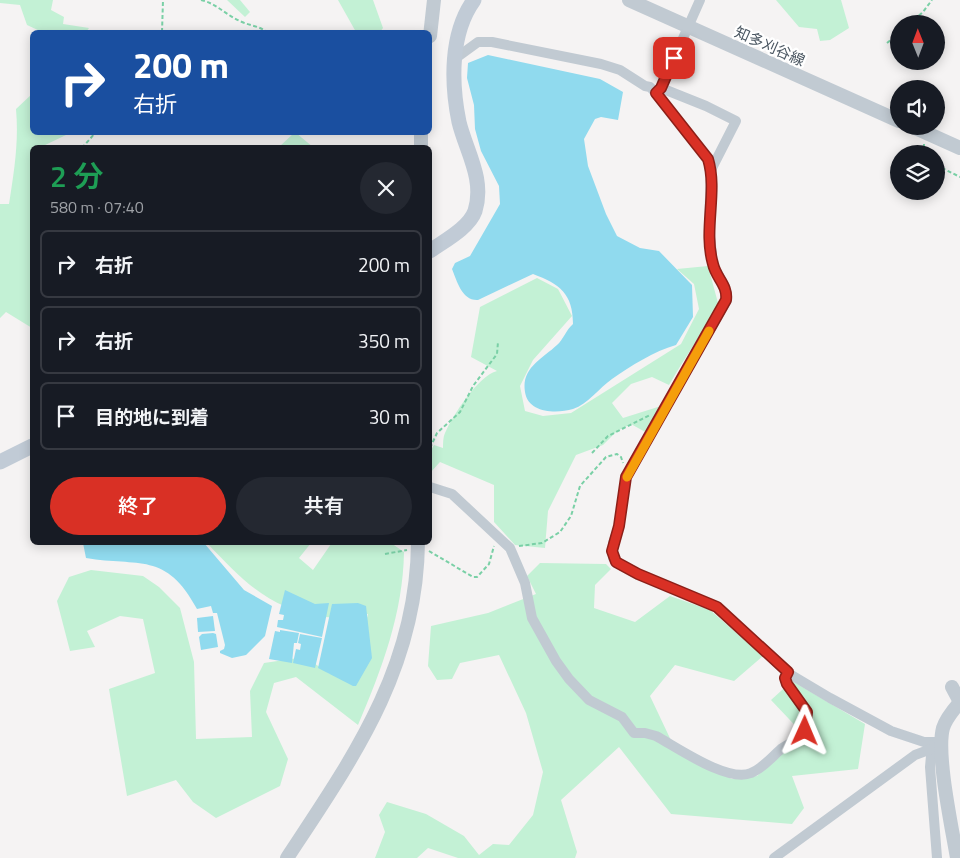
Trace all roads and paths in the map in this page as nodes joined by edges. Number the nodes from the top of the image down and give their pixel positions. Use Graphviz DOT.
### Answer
graph roads {
  1 [pos="163,0"];
  2 [pos="200,0"];
  3 [pos="434,0"];
  4 [pos="474,0"];
  5 [pos="629,0"];
  6 [pos="700,0"];
  7 [pos="932,0"];
  8 [pos="920,15"];
  9 [pos="688,28"];
  10 [pos="162,30"];
  11 [pos="264,30"];
  12 [pos="431,30"];
  13 [pos="456,58"];
  14 [pos="658,91"];
  15 [pos="890,117"];
  16 [pos="93,135"];
  17 [pos="932,135"];
  18 [pos="85,145"];
  19 [pos="960,148"];
  20 [pos="711,170"];
  21 [pos="945,170"];
  22 [pos="960,177"];
  23 [pos="432,249"];
  24 [pos="498,342"];
  25 [pos="655,412"];
  26 [pos="432,444"];
  27 [pos="30,447"];
  28 [pos="592,453"];
  29 [pos="0,462"];
  30 [pos="625,484"];
  31 [pos="434,489"];
  32 [pos="498,536"];
  33 [pos="418,545"];
  34 [pos="510,548"];
  35 [pos="385,554"];
  36 [pos="788,672"];
  37 [pos="952,687"];
  38 [pos="960,702"];
  39 [pos="935,744"];
  40 [pos="287,858"];
  41 [pos="774,858"];
  42 [pos="937,858"];
  43 [pos="957,858"];
  1 -- 10 [label="path"];
  2 -- 11 [label="path"];
  3 -- 12 [label="street"];
  4 -- 13 [label="main road"];
  5 -- 9 [label="street, 知多刈谷線"];
  6 -- 9 [label="street"];
  7 -- 8 [label="path"];
  9 -- 14 [label="street"];
  9 -- 15 [label="street, 知多刈谷線"];
  13 -- 14 [label="street"];
  13 -- 23 [label="main road"];
  14 -- 20 [label="street"];
  14 -- 20 [label="street"];
  16 -- 18 [label="path"];
  17 -- 19 [label="street"];
  20 -- 30 [label="street"];
  21 -- 22 [label="path"];
  24 -- 26 [label="path"];
  25 -- 28 [label="path"];
  27 -- 29 [label="main road"];
  30 -- 34 [label="path"];
  30 -- 36 [label="street"];
  31 -- 32 [label="street"];
  32 -- 33 [label="path"];
  32 -- 34 [label="street"];
  33 -- 35 [label="path"];
  33 -- 40 [label="street"];
  34 -- 36 [label="street"];
  36 -- 39 [label="street"];
  37 -- 38 [label="street"];
  38 -- 39 [label="street"];
  39 -- 41 [label="street"];
  39 -- 42 [label="street"];
  39 -- 43 [label="street"];
}
